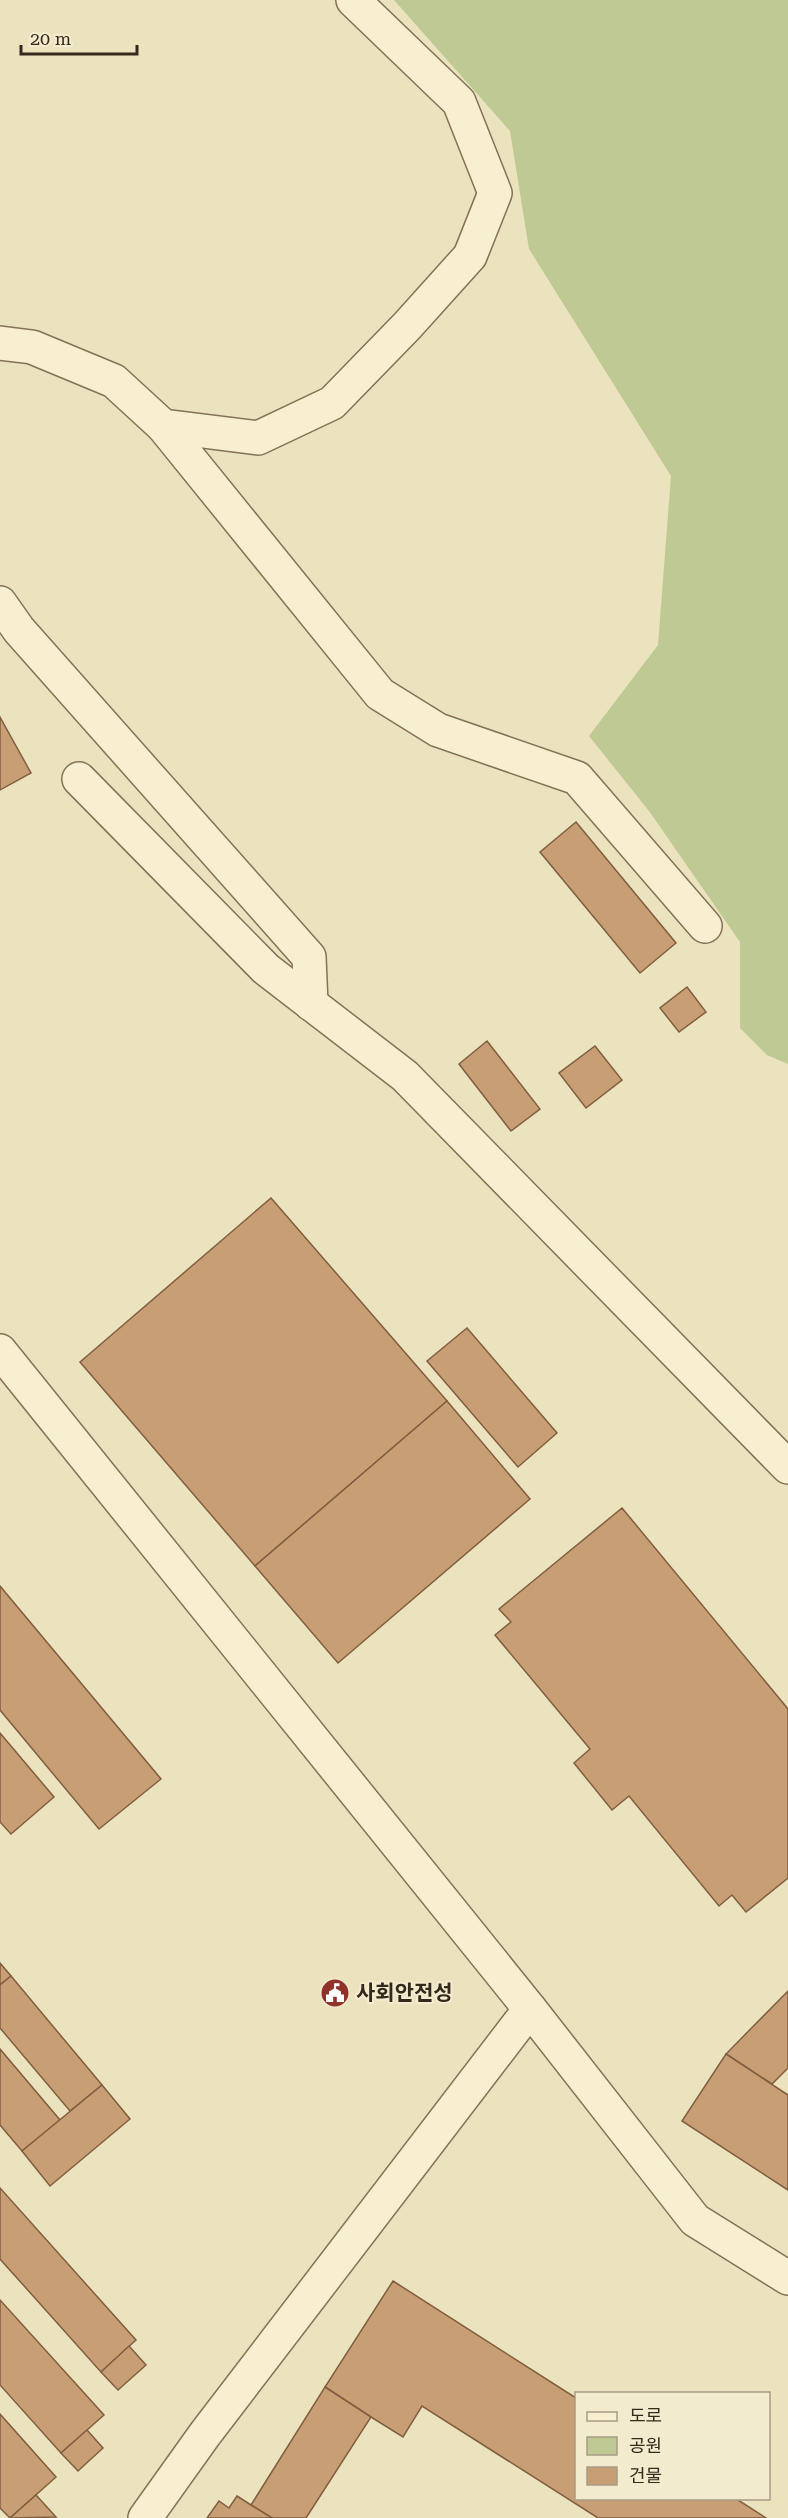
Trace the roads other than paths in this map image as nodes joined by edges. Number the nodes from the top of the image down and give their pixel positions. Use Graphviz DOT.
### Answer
graph roads {
  1 [pos="353,0"];
  2 [pos="0,343"];
  3 [pos="163,426"];
  4 [pos="0,603"];
  5 [pos="80,779"];
  6 [pos="705,926"];
  7 [pos="312,1004"];
  8 [pos="0,1351"];
  9 [pos="788,1467"];
  10 [pos="530,2009"];
  11 [pos="788,2277"];
  12 [pos="145,2518"];
  1 -- 3 [label="street"];
  2 -- 3 [label="street"];
  3 -- 6 [label="street"];
  4 -- 7 [label="street"];
  5 -- 7 [label="street"];
  7 -- 9 [label="street"];
  8 -- 10 [label="street"];
  10 -- 11 [label="street"];
  10 -- 12 [label="street"];
}
